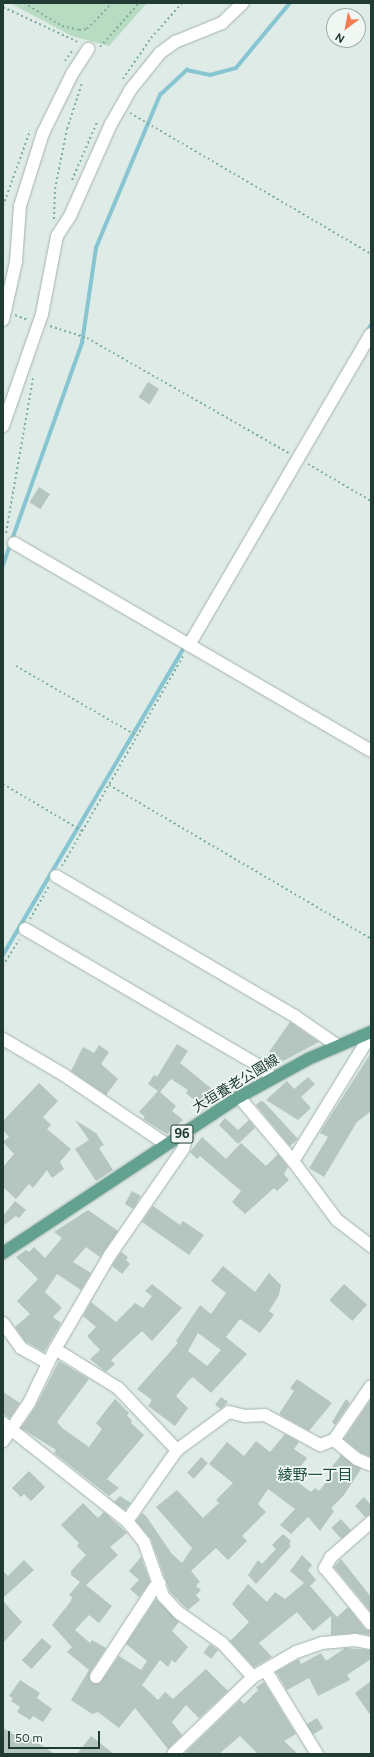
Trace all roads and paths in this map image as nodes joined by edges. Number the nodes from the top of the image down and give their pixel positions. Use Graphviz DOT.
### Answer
graph roads {
  1 [pos="24,3"];
  2 [pos="112,3"];
  3 [pos="139,3"];
  4 [pos="243,3"];
  5 [pos="3,6"];
  6 [pos="90,47"];
  7 [pos="142,121"];
  8 [pos="371,254"];
  9 [pos="4,316"];
  10 [pos="39,324"];
  11 [pos="371,334"];
  12 [pos="34,371"];
  13 [pos="3,426"];
  14 [pos="299,459"];
  15 [pos="371,501"];
  16 [pos="14,543"];
  17 [pos="189,645"];
  18 [pos="16,666"];
  19 [pos="137,736"];
  20 [pos="371,750"];
  21 [pos="3,784"];
  22 [pos="82,831"];
  23 [pos="56,876"];
  24 [pos="25,929"];
  25 [pos="371,939"];
  26 [pos="371,1033"];
  27 [pos="3,1039"];
  28 [pos="338,1046"];
  29 [pos="273,1078"];
  30 [pos="239,1097"];
  31 [pos="189,1130"];
  32 [pos="166,1144"];
  33 [pos="293,1161"];
  34 [pos="371,1246"];
  35 [pos="3,1253"];
  36 [pos="3,1323"];
  37 [pos="55,1349"];
  38 [pos="48,1363"];
  39 [pos="371,1386"];
  40 [pos="7,1426"];
  41 [pos="334,1440"];
  42 [pos="3,1441"];
  43 [pos="177,1450"];
  44 [pos="371,1465"];
  45 [pos="127,1521"];
  46 [pos="371,1522"];
  47 [pos="160,1583"];
  48 [pos="371,1624"];
  49 [pos="371,1643"];
  50 [pos="266,1671"];
  51 [pos="96,1677"];
  52 [pos="253,1677"];
  53 [pos="173,1754"];
  54 [pos="317,1754"];
  1 -- 2 [label="path"];
  3 -- 6 [label="path"];
  4 -- 10 [label="street"];
  5 -- 6 [label="path"];
  6 -- 9 [label="street"];
  7 -- 8 [label="path"];
  9 -- 10 [label="path"];
  10 -- 13 [label="street"];
  10 -- 14 [label="path"];
  11 -- 14 [label="street"];
  12 -- 16 [label="path"];
  14 -- 15 [label="path"];
  14 -- 17 [label="street"];
  16 -- 17 [label="street"];
  17 -- 19 [label="path"];
  17 -- 20 [label="street"];
  18 -- 19 [label="path"];
  19 -- 25 [label="path"];
  21 -- 22 [label="path"];
  23 -- 28 [label="street"];
  24 -- 29 [label="street"];
  26 -- 28 [label="main road, 大垣養老公園線 / 96"];
  26 -- 33 [label="street"];
  27 -- 32 [label="street"];
  28 -- 29 [label="main road, 大垣養老公園線 / 96"];
  29 -- 30 [label="main road, 大垣養老公園線 / 96"];
  30 -- 31 [label="main road, 大垣養老公園線 / 96"];
  30 -- 33 [label="street"];
  31 -- 32 [label="main road, 大垣養老公園線 / 96"];
  31 -- 37 [label="street"];
  32 -- 35 [label="main road, 大垣養老公園線 / 96"];
  33 -- 34 [label="street"];
  36 -- 38 [label="street"];
  37 -- 38 [label="street"];
  37 -- 43 [label="street"];
  38 -- 40 [label="street"];
  39 -- 41 [label="street"];
  40 -- 42 [label="street"];
  40 -- 45 [label="street"];
  41 -- 43 [label="street"];
  41 -- 44 [label="street"];
  43 -- 45 [label="street"];
  45 -- 47 [label="street"];
  46 -- 48 [label="street"];
  47 -- 51 [label="street"];
  47 -- 52 [label="street"];
  49 -- 50 [label="street"];
  50 -- 52 [label="street"];
  50 -- 54 [label="street"];
  52 -- 53 [label="street"];
}
